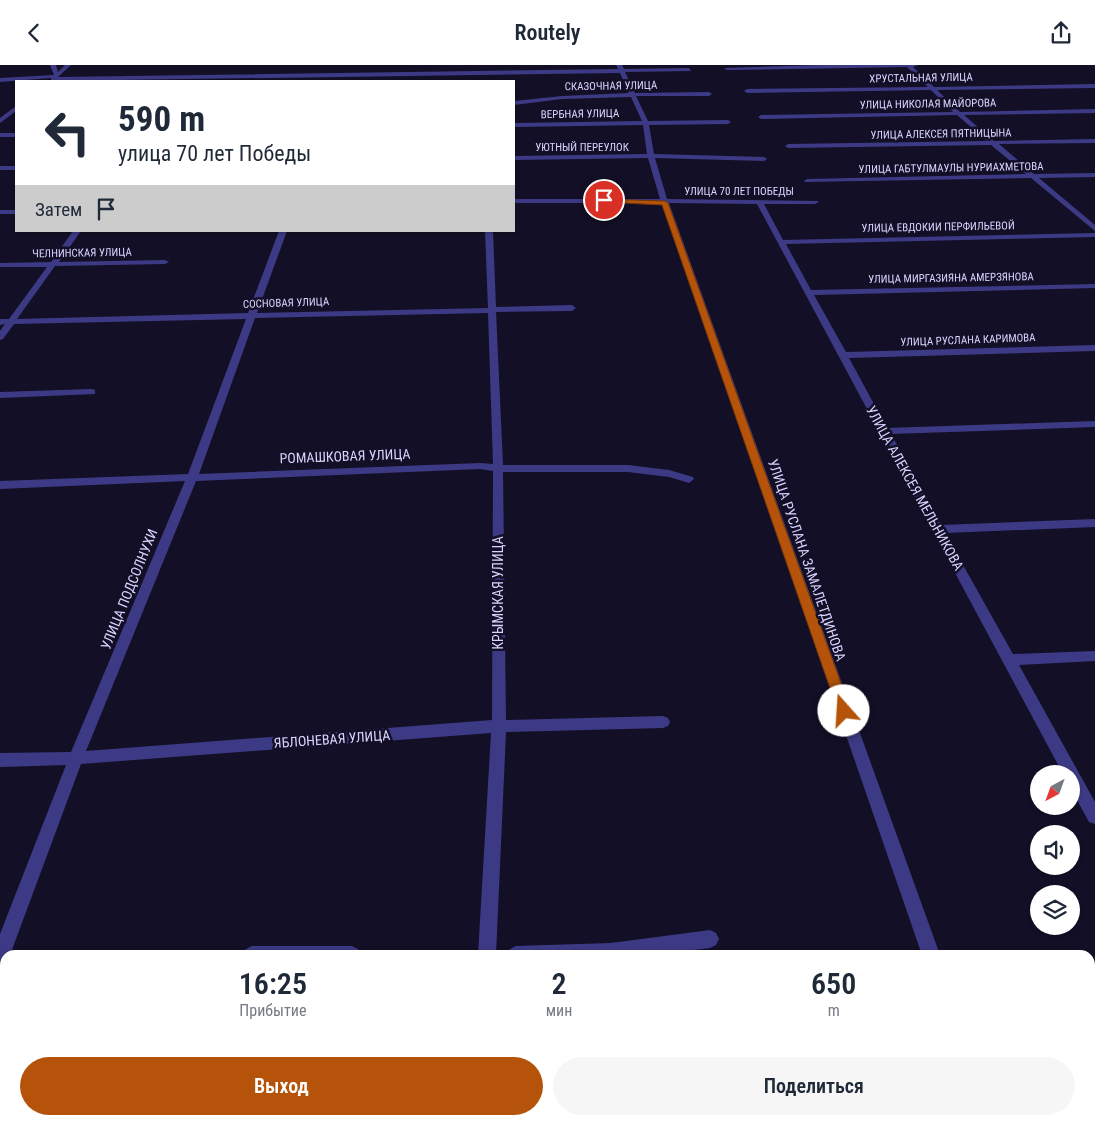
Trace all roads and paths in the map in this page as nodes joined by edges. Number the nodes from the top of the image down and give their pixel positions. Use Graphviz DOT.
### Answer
graph roads {
  1 [pos="54,65"];
  2 [pos="68,65"];
  3 [pos="908,65"];
  4 [pos="919,65"];
  5 [pos="620,68"];
  6 [pos="727,68"];
  7 [pos="30,70"];
  8 [pos="689,70"];
  9 [pos="339,76"];
  10 [pos="26,77"];
  11 [pos="53,79"];
  12 [pos="0,80"];
  13 [pos="1095,85"];
  14 [pos="934,88"];
  15 [pos="746,91"];
  16 [pos="708,94"];
  17 [pos="633,96"];
  18 [pos="515,103"];
  19 [pos="15,109"];
  20 [pos="0,110"];
  21 [pos="1095,111"];
  22 [pos="959,114"];
  23 [pos="761,117"];
  24 [pos="0,121"];
  25 [pos="728,122"];
  26 [pos="646,123"];
  27 [pos="515,125"];
  28 [pos="0,135"];
  29 [pos="15,135"];
  30 [pos="1095,141"];
  31 [pos="994,143"];
  32 [pos="788,146"];
  33 [pos="651,157"];
  34 [pos="515,159"];
  35 [pos="764,159"];
  36 [pos="0,168"];
  37 [pos="15,168"];
  38 [pos="1095,175"];
  39 [pos="1033,176"];
  40 [pos="807,181"];
  41 [pos="515,201"];
  42 [pos="759,202"];
  43 [pos="816,202"];
  44 [pos="665,203"];
  45 [pos="15,212"];
  46 [pos="0,213"];
  47 [pos="1095,229"];
  48 [pos="76,232"];
  49 [pos="283,232"];
  50 [pos="489,232"];
  51 [pos="1095,235"];
  52 [pos="781,242"];
  53 [pos="165,262"];
  54 [pos="0,265"];
  55 [pos="51,265"];
  56 [pos="1095,286"];
  57 [pos="808,293"];
  58 [pos="492,309"];
  59 [pos="572,309"];
  60 [pos="251,315"];
  61 [pos="0,321"];
  62 [pos="12,321"];
  63 [pos="0,337"];
  64 [pos="1095,348"];
  65 [pos="843,355"];
  66 [pos="92,392"];
  67 [pos="0,395"];
  68 [pos="1095,424"];
  69 [pos="884,431"];
  70 [pos="498,468"];
  71 [pos="192,477"];
  72 [pos="689,479"];
  73 [pos="0,485"];
  74 [pos="1095,523"];
  75 [pos="937,529"];
  76 [pos="1095,656"];
  77 [pos="1009,660"];
  78 [pos="663,722"];
  79 [pos="499,726"];
  80 [pos="76,758"];
  81 [pos="0,760"];
  82 [pos="1066,765"];
  83 [pos="1080,790"];
  84 [pos="1095,817"];
  85 [pos="710,939"];
  86 [pos="3,950"];
  87 [pos="487,950"];
  88 [pos="626,950"];
  89 [pos="929,950"];
  1 -- 11 [label="street"];
  2 -- 11 [label="street"];
  3 -- 4 [label="street"];
  3 -- 6 [label="street"];
  3 -- 14 [label="street"];
  5 -- 8 [label="street"];
  5 -- 9 [label="street"];
  5 -- 17 [label="street, УЛИЦА РУСЛАНА ЗАМАЛЕТДИНОВА"];
  7 -- 10 [label="street"];
  9 -- 11 [label="street"];
  10 -- 11 [label="street"];
  10 -- 12 [label="street"];
  13 -- 14 [label="street, ХРУСТАЛЬНАЯ УЛИЦА"];
  14 -- 15 [label="street, ХРУСТАЛЬНАЯ УЛИЦА"];
  14 -- 22 [label="street"];
  16 -- 17 [label="street, СКАЗОЧНАЯ УЛИЦА"];
  17 -- 18 [label="street, СКАЗОЧНАЯ УЛИЦА"];
  17 -- 26 [label="street, УЛИЦА РУСЛАНА ЗАМАЛЕТДИНОВА"];
  19 -- 20 [label="street"];
  19 -- 24 [label="street"];
  21 -- 22 [label="street, УЛИЦА НИКОЛАЯ МАЙОРОВА"];
  22 -- 23 [label="street, УЛИЦА НИКОЛАЯ МАЙОРОВА"];
  22 -- 31 [label="street"];
  25 -- 26 [label="street, ВЕРБНАЯ УЛИЦА"];
  26 -- 27 [label="street, ВЕРБНАЯ УЛИЦА"];
  26 -- 33 [label="street, УЛИЦА РУСЛАНА ЗАМАЛЕТДИНОВА"];
  28 -- 29 [label="street"];
  30 -- 31 [label="street, УЛИЦА АЛЕКСЕЯ ПЯТНИЦЫНА"];
  31 -- 32 [label="street, УЛИЦА АЛЕКСЕЯ ПЯТНИЦЫНА"];
  31 -- 39 [label="street"];
  33 -- 34 [label="street, УЮТНЫЙ ПЕРЕУЛОК"];
  33 -- 35 [label="street, УЮТНЫЙ ПЕРЕУЛОК"];
  33 -- 44 [label="street, УЛИЦА РУСЛАНА ЗАМАЛЕТДИНОВА"];
  36 -- 37 [label="street"];
  38 -- 39 [label="street, УЛИЦА ГАБТУЛМАУЛЫ НУРИАХМЕТОВА"];
  39 -- 40 [label="street, УЛИЦА ГАБТУЛМАУЛЫ НУРИАХМЕТОВА"];
  39 -- 47 [label="street"];
  41 -- 44 [label="street, УЛИЦА 70 ЛЕТ ПОБЕДЫ"];
  42 -- 43 [label="street, УЛИЦА 70 ЛЕТ ПОБЕДЫ"];
  42 -- 44 [label="street, УЛИЦА 70 ЛЕТ ПОБЕДЫ"];
  42 -- 52 [label="street, УЛИЦА АЛЕКСЕЯ МЕЛЬНИКОВА"];
  44 -- 89 [label="street, УЛИЦА РУСЛАНА ЗАМАЛЕТДИНОВА"];
  45 -- 46 [label="street"];
  48 -- 55 [label="street"];
  49 -- 60 [label="street, УЛИЦА ПОДСОЛНУХИ"];
  50 -- 58 [label="street, КРЫМСКАЯ УЛИЦА"];
  51 -- 52 [label="street, УЛИЦА ЕВДОКИИ ПЕРФИЛЬЕВОЙ"];
  52 -- 57 [label="street, УЛИЦА АЛЕКСЕЯ МЕЛЬНИКОВА"];
  53 -- 55 [label="street, ЧЕЛНИНСКАЯ УЛИЦА"];
  54 -- 55 [label="street, ЧЕЛНИНСКАЯ УЛИЦА"];
  55 -- 62 [label="street"];
  56 -- 57 [label="street, УЛИЦА МИРГАЗИЯНА АМЕРЗЯНОВА"];
  57 -- 65 [label="street, УЛИЦА АЛЕКСЕЯ МЕЛЬНИКОВА"];
  58 -- 59 [label="street, СОСНОВАЯ УЛИЦА"];
  58 -- 60 [label="street, СОСНОВАЯ УЛИЦА"];
  58 -- 70 [label="street, КРЫМСКАЯ УЛИЦА"];
  60 -- 62 [label="street, СОСНОВАЯ УЛИЦА"];
  60 -- 71 [label="street, УЛИЦА ПОДСОЛНУХИ"];
  61 -- 62 [label="street, СОСНОВАЯ УЛИЦА"];
  62 -- 63 [label="street"];
  64 -- 65 [label="street, УЛИЦА РУСЛАНА КАРИМОВА"];
  65 -- 69 [label="street, УЛИЦА АЛЕКСЕЯ МЕЛЬНИКОВА"];
  66 -- 67 [label="street"];
  68 -- 69 [label="street"];
  69 -- 75 [label="street, УЛИЦА АЛЕКСЕЯ МЕЛЬНИКОВА"];
  70 -- 71 [label="street, РОМАШКОВАЯ УЛИЦА"];
  70 -- 72 [label="street, РОМАШКОВАЯ УЛИЦА"];
  70 -- 79 [label="street, КРЫМСКАЯ УЛИЦА"];
  71 -- 73 [label="street, РОМАШКОВАЯ УЛИЦА"];
  71 -- 80 [label="street, УЛИЦА ПОДСОЛНУХИ"];
  74 -- 75 [label="street"];
  75 -- 77 [label="street, УЛИЦА АЛЕКСЕЯ МЕЛЬНИКОВА"];
  76 -- 77 [label="street"];
  77 -- 82 [label="street, УЛИЦА АЛЕКСЕЯ МЕЛЬНИКОВА"];
  78 -- 79 [label="street, ЯБЛОНЕВАЯ УЛИЦА"];
  79 -- 80 [label="street, ЯБЛОНЕВАЯ УЛИЦА"];
  79 -- 87 [label="street, КРЫМСКАЯ УЛИЦА"];
  80 -- 81 [label="street, ЯБЛОНЕВАЯ УЛИЦА"];
  80 -- 86 [label="street, УЛИЦА ПОДСОЛНУХИ"];
  83 -- 84 [label="street, УЛИЦА АЛЕКСЕЯ МЕЛЬНИКОВА"];
  85 -- 88 [label="street"];
}
